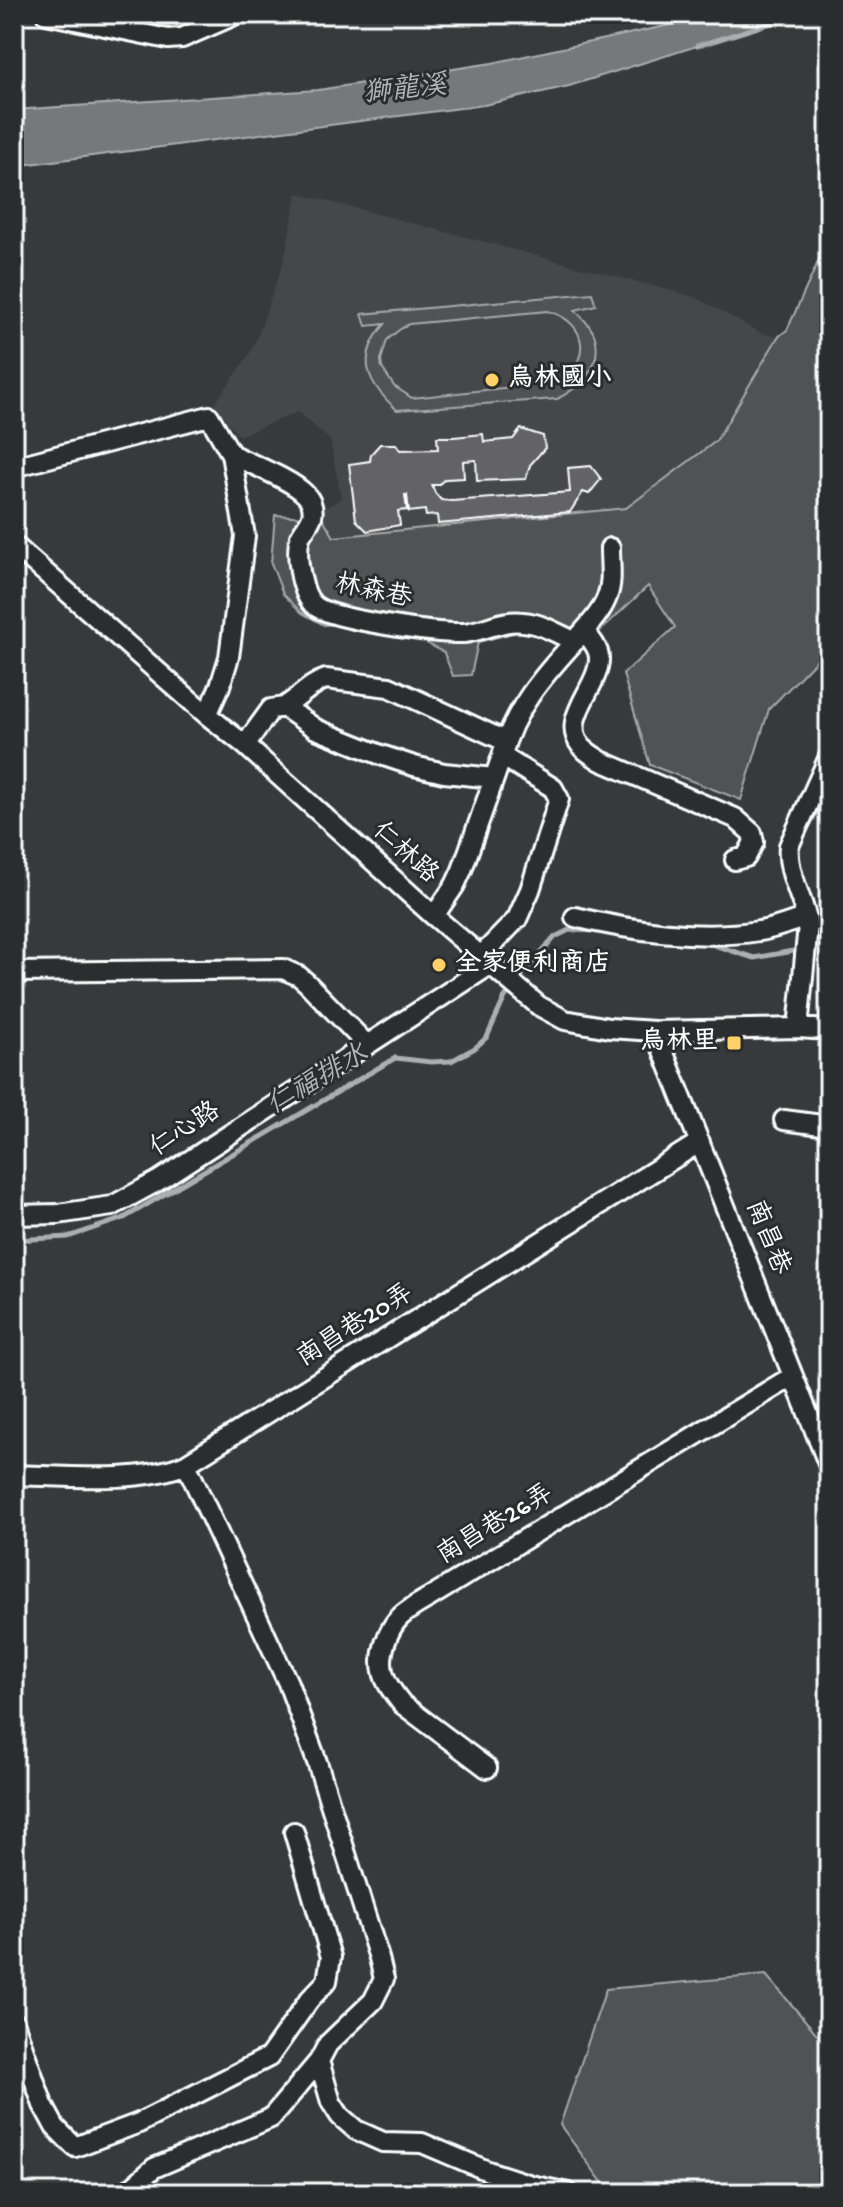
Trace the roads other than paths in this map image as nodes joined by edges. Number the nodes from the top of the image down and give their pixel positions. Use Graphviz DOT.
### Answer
graph roads {
  1 [pos="46,14"];
  2 [pos="237,14"];
  3 [pos="231,454"];
  4 [pos="14,467"];
  5 [pos="14,545"];
  6 [pos="610,548"];
  7 [pos="579,636"];
  8 [pos="284,707"];
  9 [pos="207,715"];
  10 [pos="245,745"];
  11 [pos="504,748"];
  12 [pos="829,757"];
  13 [pos="494,778"];
  14 [pos="735,860"];
  15 [pos="434,916"];
  16 [pos="575,917"];
  17 [pos="806,917"];
  18 [pos="491,966"];
  19 [pos="14,972"];
  20 [pos="798,1028"];
  21 [pos="655,1031"];
  22 [pos="829,1031"];
  23 [pos="367,1045"];
  24 [pos="784,1120"];
  25 [pos="829,1126"];
  26 [pos="700,1142"];
  27 [pos="14,1215"];
  28 [pos="793,1376"];
  29 [pos="186,1464"];
  30 [pos="829,1466"];
  31 [pos="14,1475"];
  32 [pos="487,1768"];
  33 [pos="294,1832"];
  34 [pos="14,2022"];
  35 [pos="319,2061"];
  36 [pos="125,2193"];
  37 [pos="568,2193"];
  1 -- 2 [label="street"];
  3 -- 4 [label="street"];
  3 -- 7 [label="street, 林森巷"];
  3 -- 9 [label="street"];
  5 -- 9 [label="street, 仁林路"];
  6 -- 7 [label="street"];
  7 -- 11 [label="street"];
  7 -- 14 [label="street"];
  8 -- 10 [label="street"];
  8 -- 11 [label="street"];
  8 -- 13 [label="street"];
  9 -- 10 [label="street, 仁林路"];
  10 -- 15 [label="street, 仁林路"];
  11 -- 13 [label="street"];
  11 -- 18 [label="street"];
  12 -- 17 [label="street"];
  13 -- 15 [label="street"];
  15 -- 18 [label="street, 仁林路"];
  16 -- 17 [label="street"];
  17 -- 20 [label="street"];
  18 -- 21 [label="street, 仁林路"];
  18 -- 23 [label="street, 仁心路"];
  19 -- 23 [label="street"];
  20 -- 21 [label="street, 仁林路"];
  20 -- 22 [label="street, 仁林路"];
  21 -- 26 [label="street, 南昌巷"];
  23 -- 27 [label="street, 仁心路"];
  24 -- 25 [label="street"];
  26 -- 28 [label="street, 南昌巷"];
  26 -- 29 [label="street, 南昌巷20弄"];
  28 -- 30 [label="street, 南昌巷"];
  28 -- 32 [label="street, 南昌巷26弄"];
  29 -- 31 [label="street, 南昌巷20弄"];
  29 -- 35 [label="street"];
  33 -- 34 [label="street"];
  35 -- 36 [label="street"];
  35 -- 37 [label="street"];
}
